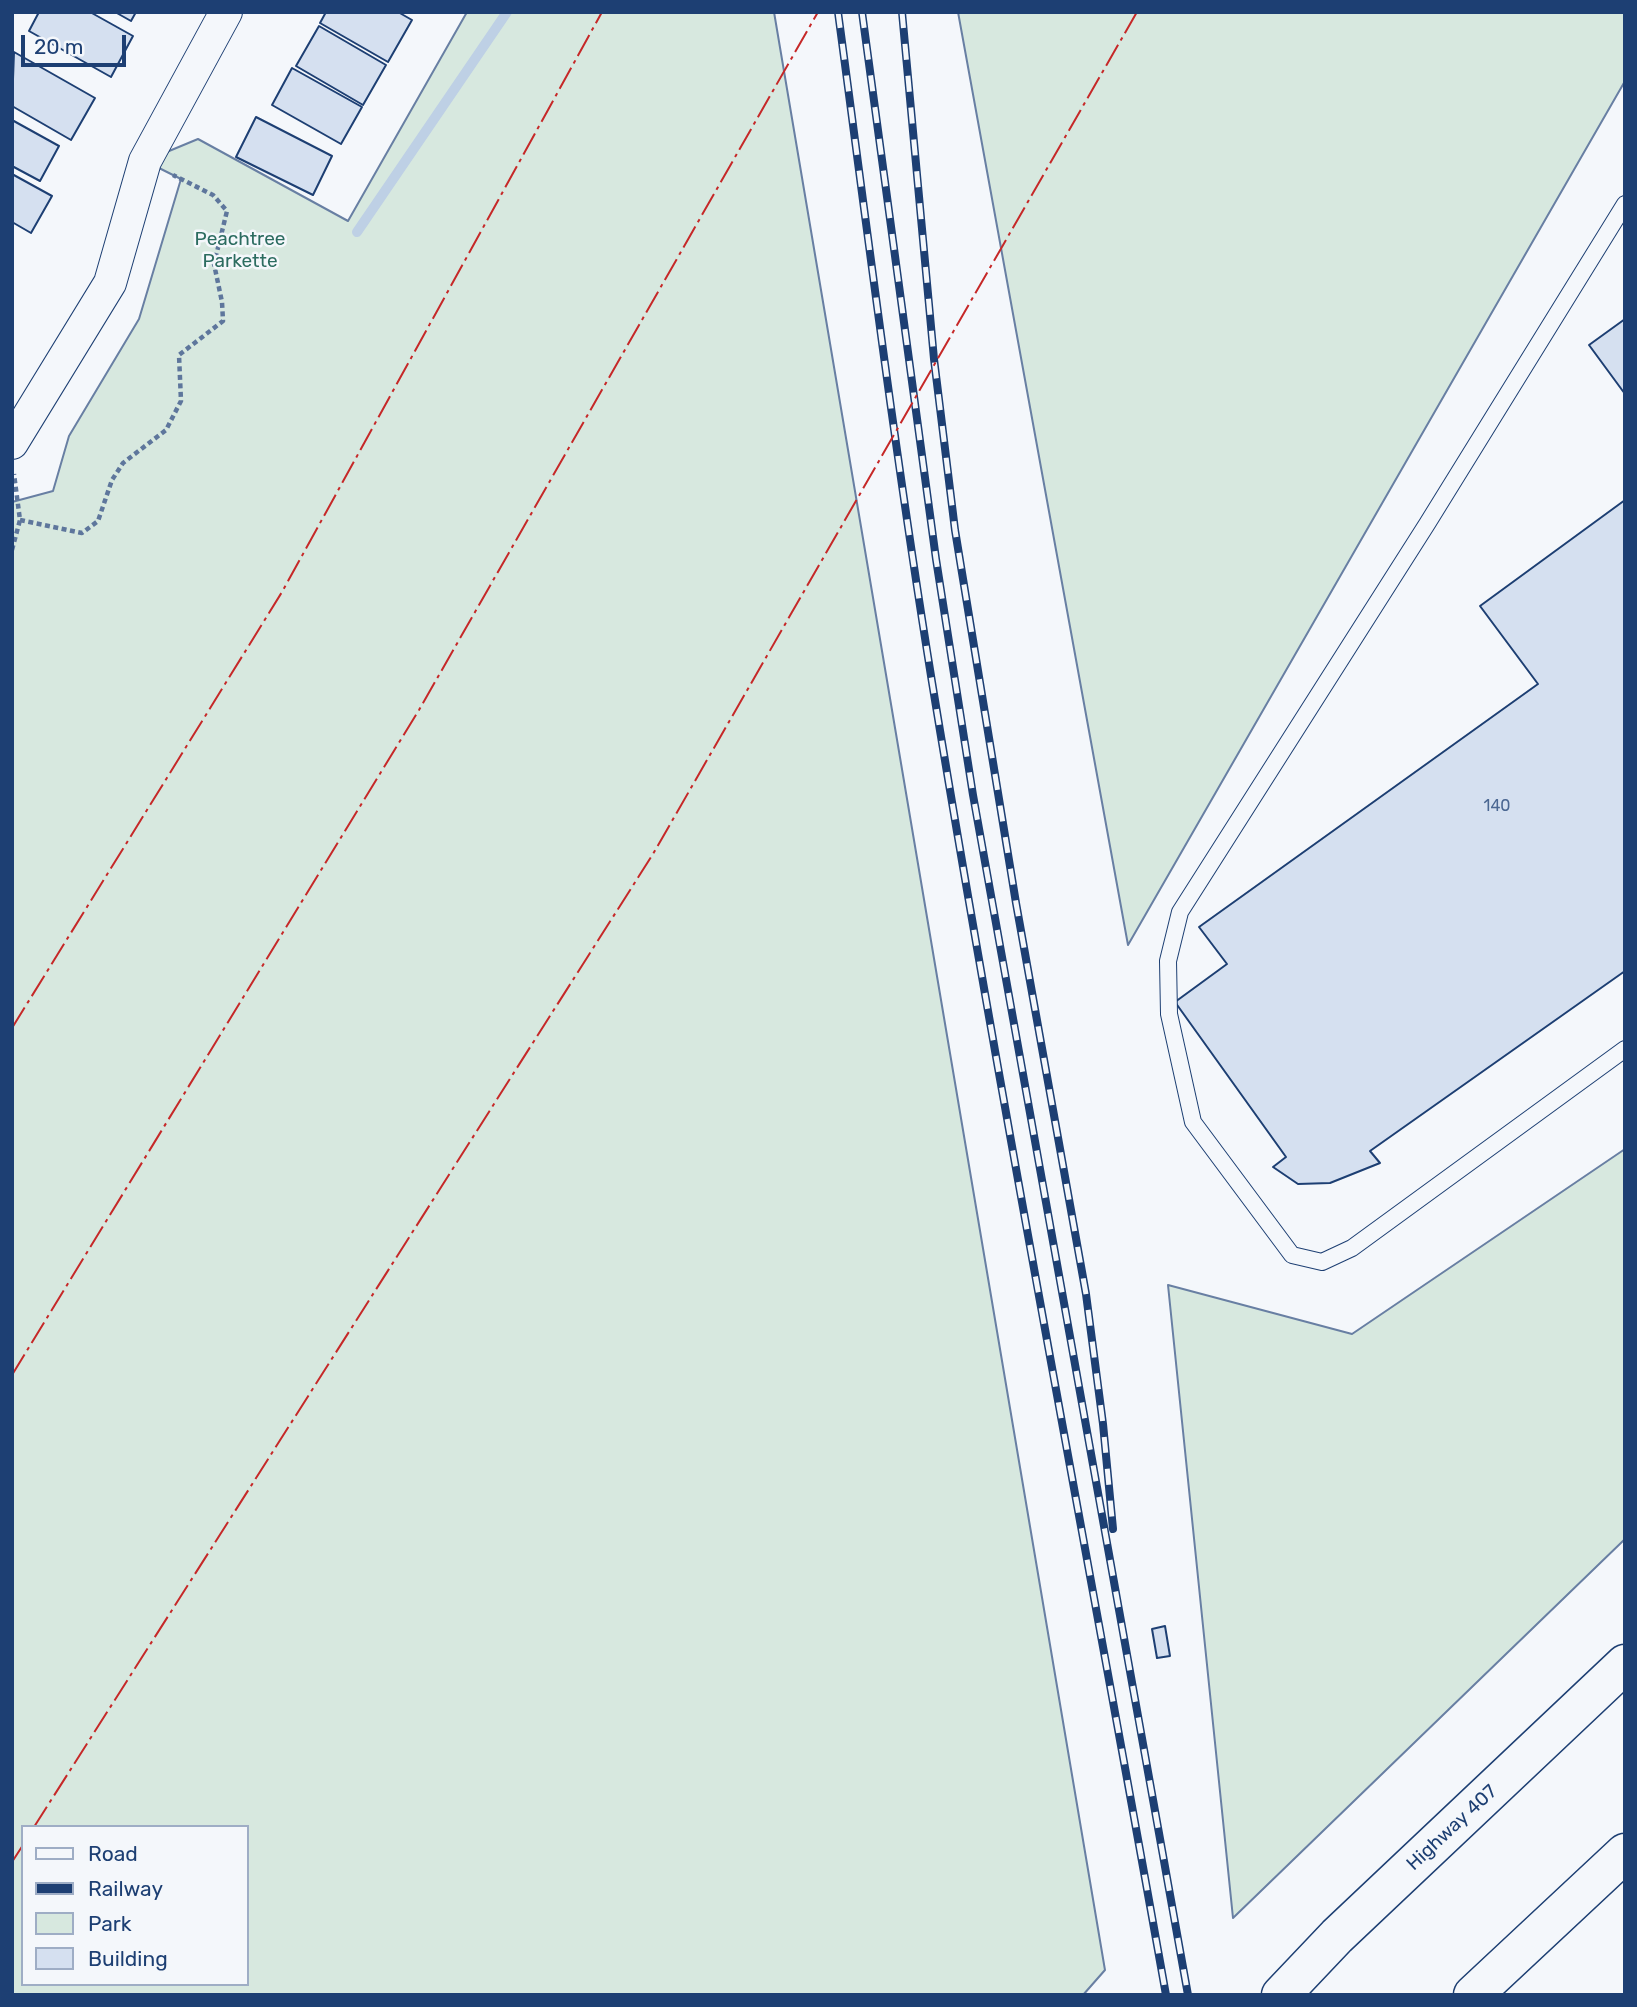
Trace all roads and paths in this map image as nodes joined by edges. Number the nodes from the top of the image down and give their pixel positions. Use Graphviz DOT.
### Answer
graph roads {
  1 [pos="226,12"];
  2 [pos="145,161"];
  3 [pos="1625,204"];
  4 [pos="12,443"];
  5 [pos="12,463"];
  6 [pos="20,520"];
  7 [pos="12,550"];
  8 [pos="1625,1049"];
  9 [pos="1625,1664"];
  10 [pos="1625,1853"];
  11 [pos="1281,1995"];
  12 [pos="1474,1995"];
  1 -- 2 [label="street"];
  2 -- 4 [label="street"];
  2 -- 6 [label="path"];
  3 -- 8 [label="lane"];
  5 -- 6 [label="path"];
  6 -- 7 [label="path"];
  9 -- 11 [label="highway, Highway 407"];
  10 -- 12 [label="highway"];
}
